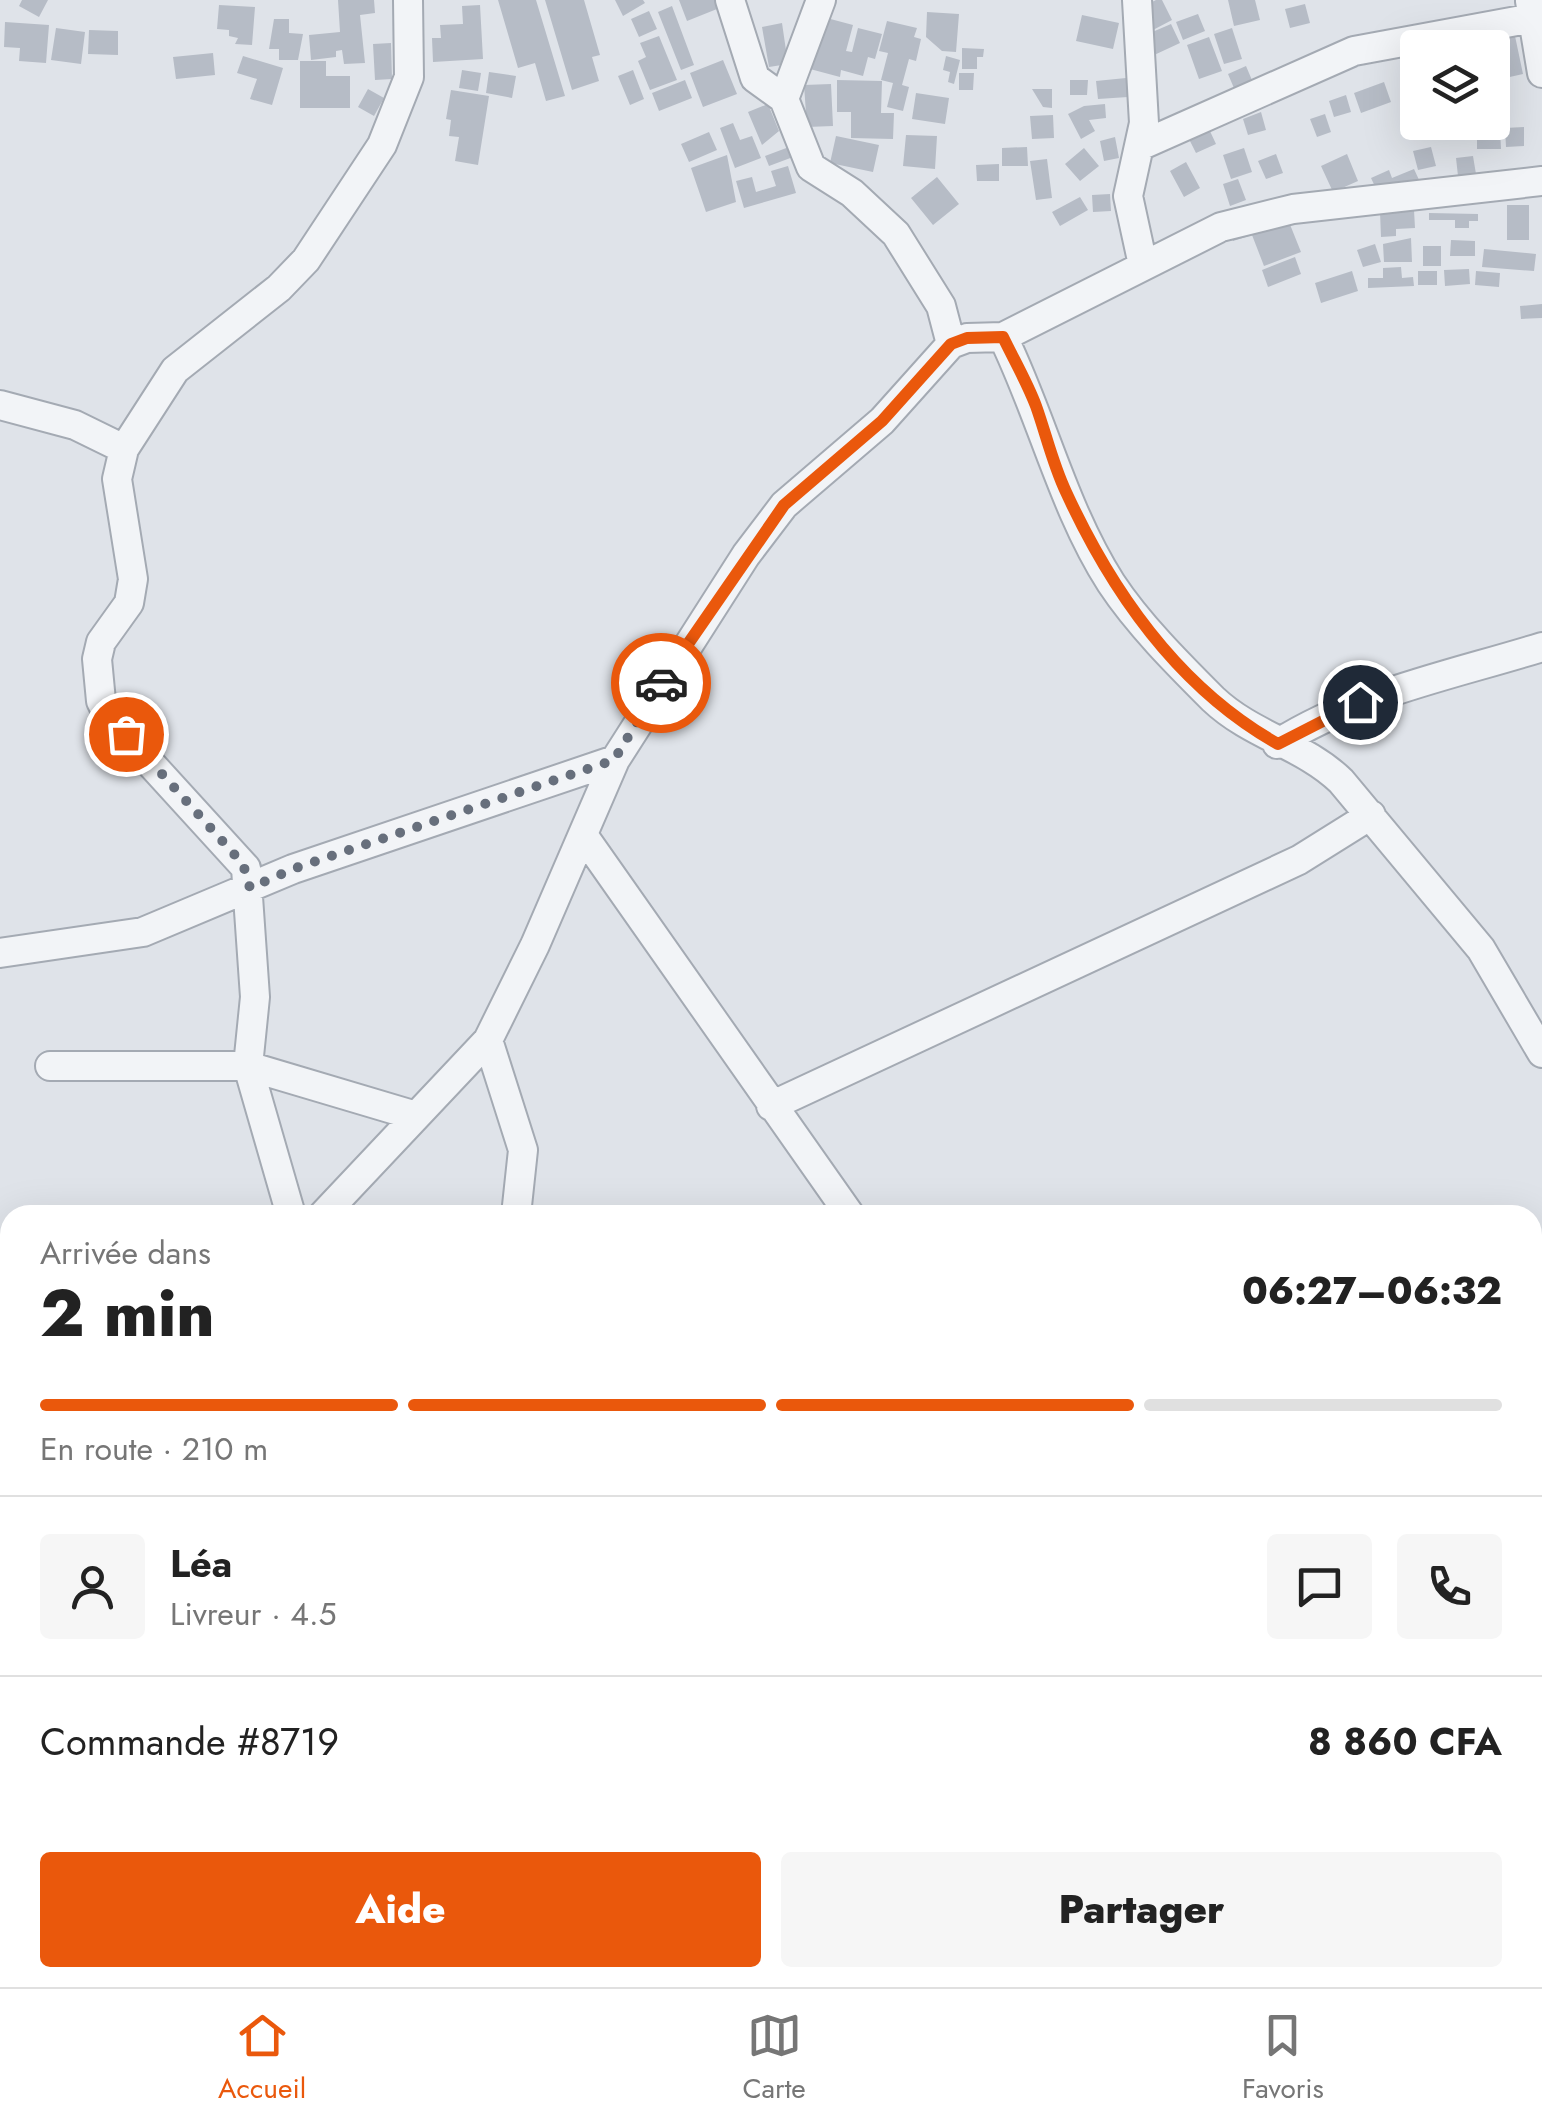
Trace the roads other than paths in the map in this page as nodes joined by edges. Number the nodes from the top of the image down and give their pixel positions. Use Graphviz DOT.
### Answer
graph roads {
  1 [pos="408,0"];
  2 [pos="730,0"];
  3 [pos="821,0"];
  4 [pos="1138,0"];
  5 [pos="1535,23"];
  6 [pos="1542,73"];
  7 [pos="784,99"];
  8 [pos="1142,146"];
  9 [pos="1542,181"];
  10 [pos="1143,265"];
  11 [pos="1003,337"];
  12 [pos="951,344"];
  13 [pos="0,405"];
  14 [pos="124,449"];
  15 [pos="1542,647"];
  16 [pos="1278,744"];
  17 [pos="614,760"];
  18 [pos="1371,816"];
  19 [pos="583,835"];
  20 [pos="250,888"];
  21 [pos="0,954"];
  22 [pos="488,1040"];
  23 [pos="1542,1053"];
  24 [pos="50,1066"];
  25 [pos="248,1066"];
  26 [pos="772,1106"];
  27 [pos="416,1116"];
  28 [pos="287,1205"];
  29 [pos="332,1205"];
  30 [pos="517,1205"];
  31 [pos="843,1205"];
  1 -- 14 [label="street"];
  2 -- 7 [label="street"];
  3 -- 7 [label="street"];
  4 -- 8 [label="street"];
  5 -- 6 [label="street"];
  5 -- 8 [label="street"];
  7 -- 12 [label="street"];
  8 -- 10 [label="street"];
  9 -- 10 [label="street"];
  10 -- 11 [label="street"];
  11 -- 12 [label="street"];
  11 -- 16 [label="street"];
  12 -- 17 [label="street"];
  13 -- 14 [label="street"];
  14 -- 20 [label="street"];
  15 -- 16 [label="street"];
  16 -- 18 [label="street"];
  17 -- 19 [label="street"];
  17 -- 20 [label="street"];
  18 -- 23 [label="street"];
  18 -- 26 [label="street"];
  19 -- 22 [label="street"];
  19 -- 26 [label="street"];
  20 -- 21 [label="street"];
  20 -- 25 [label="street"];
  22 -- 27 [label="street"];
  22 -- 30 [label="street"];
  24 -- 25 [label="street"];
  25 -- 27 [label="street"];
  25 -- 28 [label="street"];
  26 -- 31 [label="street"];
  27 -- 29 [label="street"];
}
